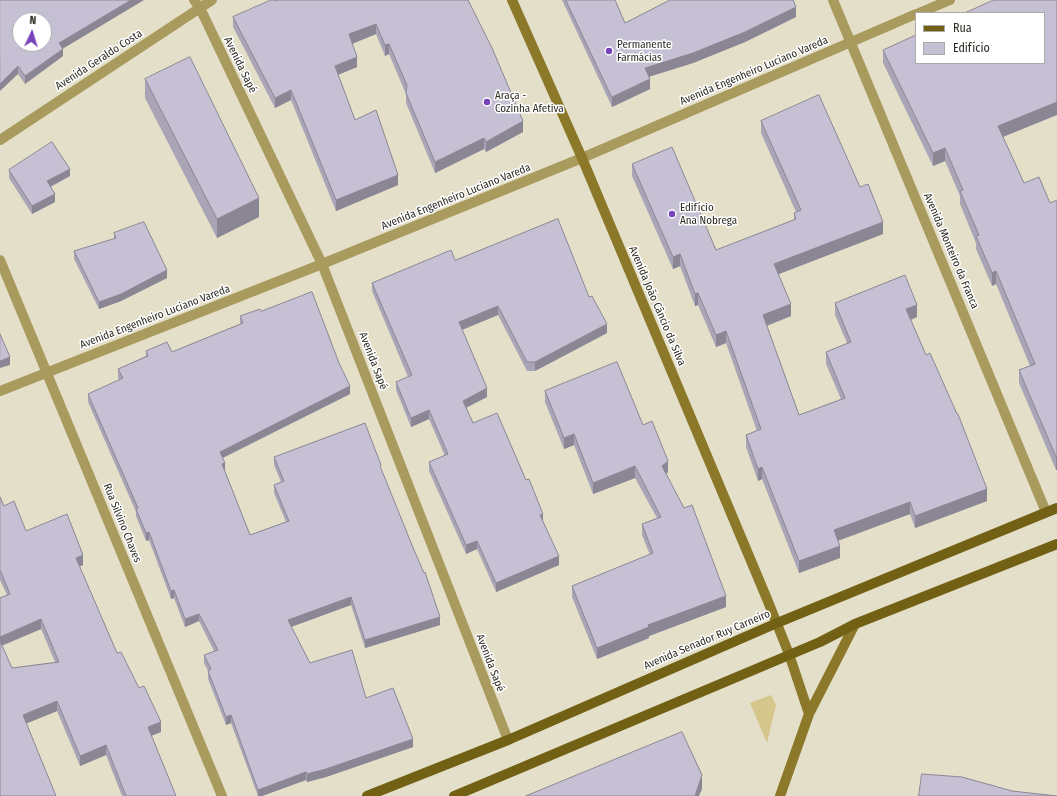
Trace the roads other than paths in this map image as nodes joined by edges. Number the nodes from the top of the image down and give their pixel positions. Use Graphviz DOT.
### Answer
graph roads {
  1 [pos="212,0"];
  2 [pos="512,0"];
  3 [pos="833,0"];
  4 [pos="950,0"];
  5 [pos="197,4"];
  6 [pos="921,12"];
  7 [pos="915,14"];
  8 [pos="851,42"];
  9 [pos="0,140"];
  10 [pos="582,158"];
  11 [pos="0,260"];
  12 [pos="322,264"];
  13 [pos="47,371"];
  14 [pos="0,391"];
  15 [pos="1057,508"];
  16 [pos="1046,512"];
  17 [pos="1057,544"];
  18 [pos="777,623"];
  19 [pos="856,624"];
  20 [pos="788,654"];
  21 [pos="809,714"];
  22 [pos="508,740"];
  23 [pos="222,796"];
  24 [pos="367,796"];
  25 [pos="454,796"];
  26 [pos="780,796"];
  1 -- 5 [label="street, Avenida Geraldo Costa"];
  2 -- 10 [label="main road, Avenida João Câncio da Silva"];
  3 -- 8 [label="street, Avenida Monteiro da Franca"];
  4 -- 6 [label="street"];
  5 -- 9 [label="street, Avenida Geraldo Costa"];
  5 -- 12 [label="street, Avenida Sapé"];
  7 -- 8 [label="street, Avenida Engenheiro Luciano Vareda"];
  8 -- 10 [label="street, Avenida Engenheiro Luciano Vareda"];
  8 -- 16 [label="street, Avenida Monteiro da Franca"];
  10 -- 12 [label="street, Avenida Engenheiro Luciano Vareda"];
  10 -- 18 [label="main road, Avenida João Câncio da Silva"];
  11 -- 13 [label="street, Rua Silvino Chaves"];
  12 -- 13 [label="street, Avenida Engenheiro Luciano Vareda"];
  12 -- 22 [label="street, Avenida Sapé"];
  13 -- 14 [label="street, Avenida Engenheiro Luciano Vareda"];
  13 -- 23 [label="street, Rua Silvino Chaves"];
  15 -- 16 [label="main road, Avenida Senador Ruy Carneiro"];
  16 -- 18 [label="main road, Avenida Senador Ruy Carneiro"];
  17 -- 19 [label="main road"];
  18 -- 20 [label="main road, Avenida João Câncio da Silva"];
  18 -- 22 [label="main road, Avenida Senador Ruy Carneiro"];
  19 -- 20 [label="main road"];
  19 -- 21 [label="main road"];
  20 -- 21 [label="main road, Avenida João Câncio da Silva"];
  20 -- 25 [label="main road"];
  21 -- 26 [label="main road"];
  22 -- 24 [label="main road, Avenida Senador Ruy Carneiro"];
}
